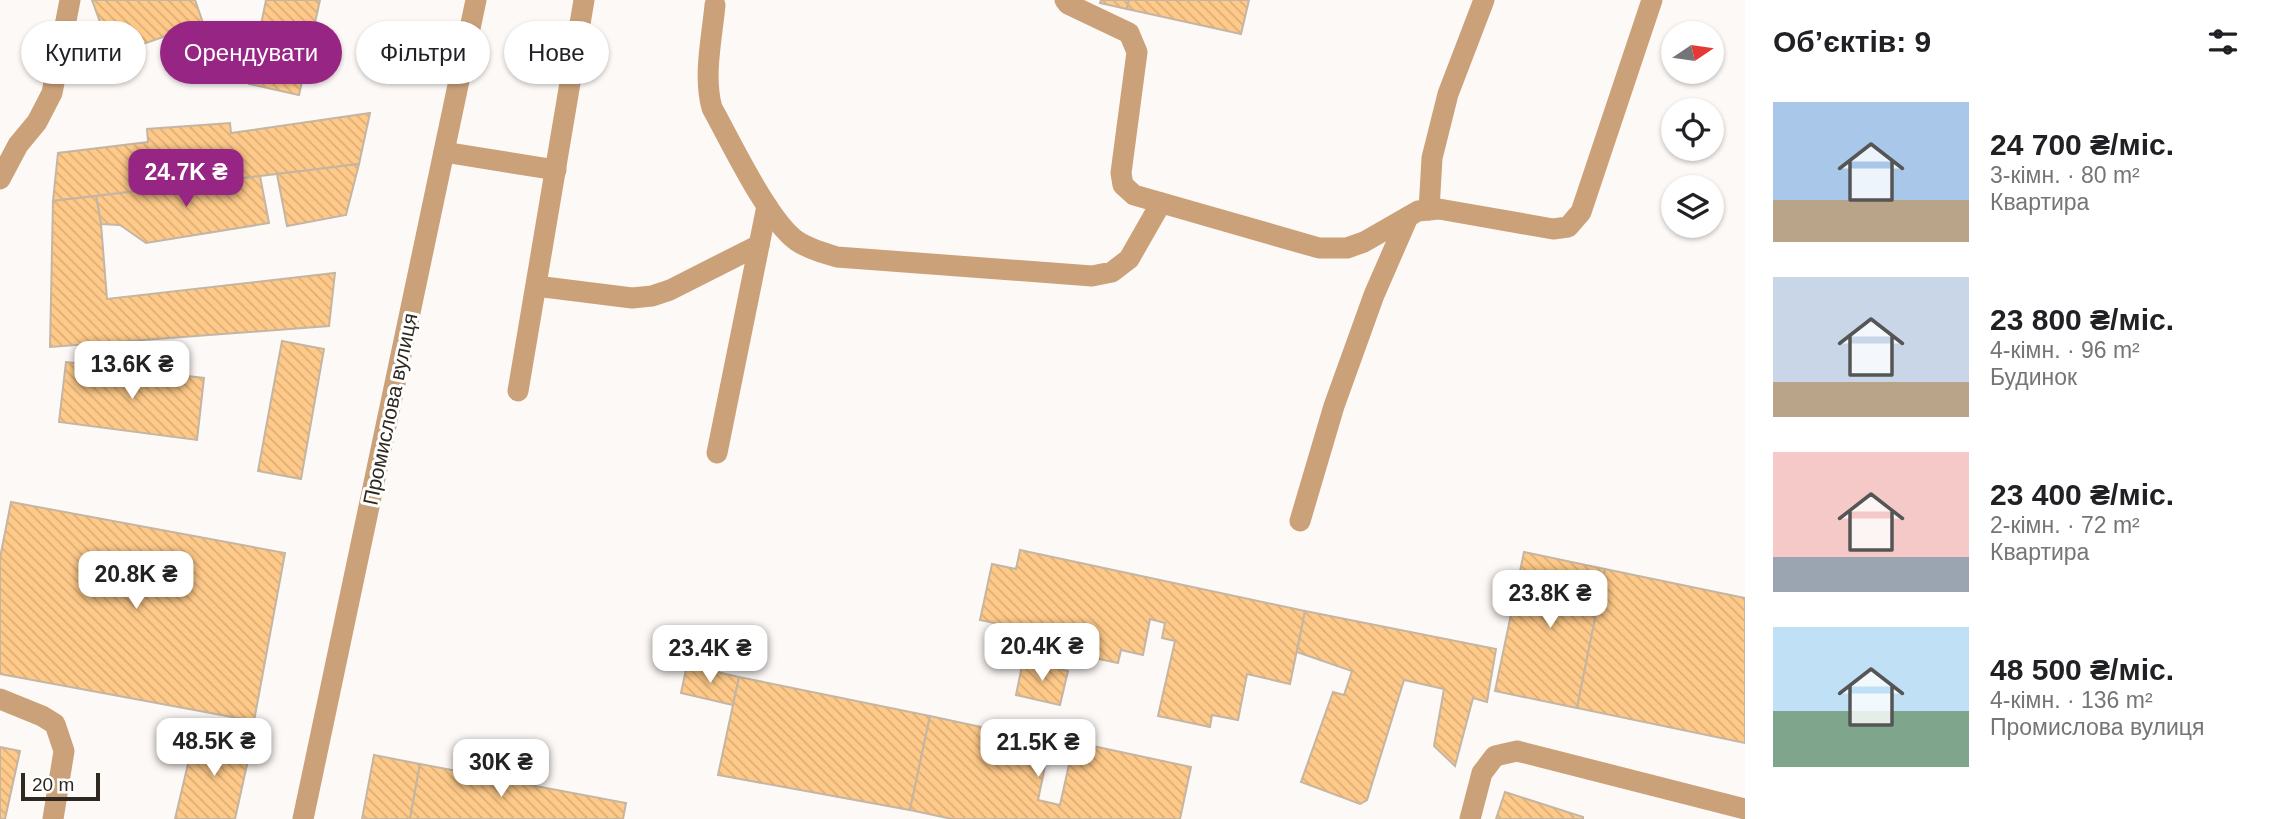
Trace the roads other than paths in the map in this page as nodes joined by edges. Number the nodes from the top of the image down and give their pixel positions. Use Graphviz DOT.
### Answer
graph roads {
  1 [pos="70,0"];
  2 [pos="476,0"];
  3 [pos="584,0"];
  4 [pos="1065,0"];
  5 [pos="1484,0"];
  6 [pos="1651,0"];
  7 [pos="715,5"];
  8 [pos="444,152"];
  9 [pos="555,170"];
  10 [pos="0,179"];
  11 [pos="1161,203"];
  12 [pos="767,206"];
  13 [pos="1429,210"];
  14 [pos="1408,217"];
  15 [pos="760,245"];
  16 [pos="536,286"];
  17 [pos="518,391"];
  18 [pos="717,453"];
  19 [pos="1300,521"];
  20 [pos="0,699"];
  21 [pos="1745,809"];
  22 [pos="53,819"];
  23 [pos="303,819"];
  24 [pos="1470,819"];
  1 -- 10 [label="street"];
  2 -- 8 [label="street, Промислова вулиця"];
  3 -- 9 [label="street"];
  4 -- 11 [label="street"];
  5 -- 13 [label="street"];
  6 -- 13 [label="street"];
  7 -- 12 [label="street"];
  8 -- 9 [label="street"];
  8 -- 23 [label="street, Промислова вулиця"];
  9 -- 16 [label="street"];
  11 -- 12 [label="street"];
  11 -- 14 [label="street"];
  12 -- 15 [label="street"];
  13 -- 14 [label="street"];
  14 -- 19 [label="street"];
  15 -- 16 [label="street"];
  15 -- 18 [label="street"];
  16 -- 17 [label="street"];
  20 -- 22 [label="street"];
  21 -- 24 [label="street"];
}
